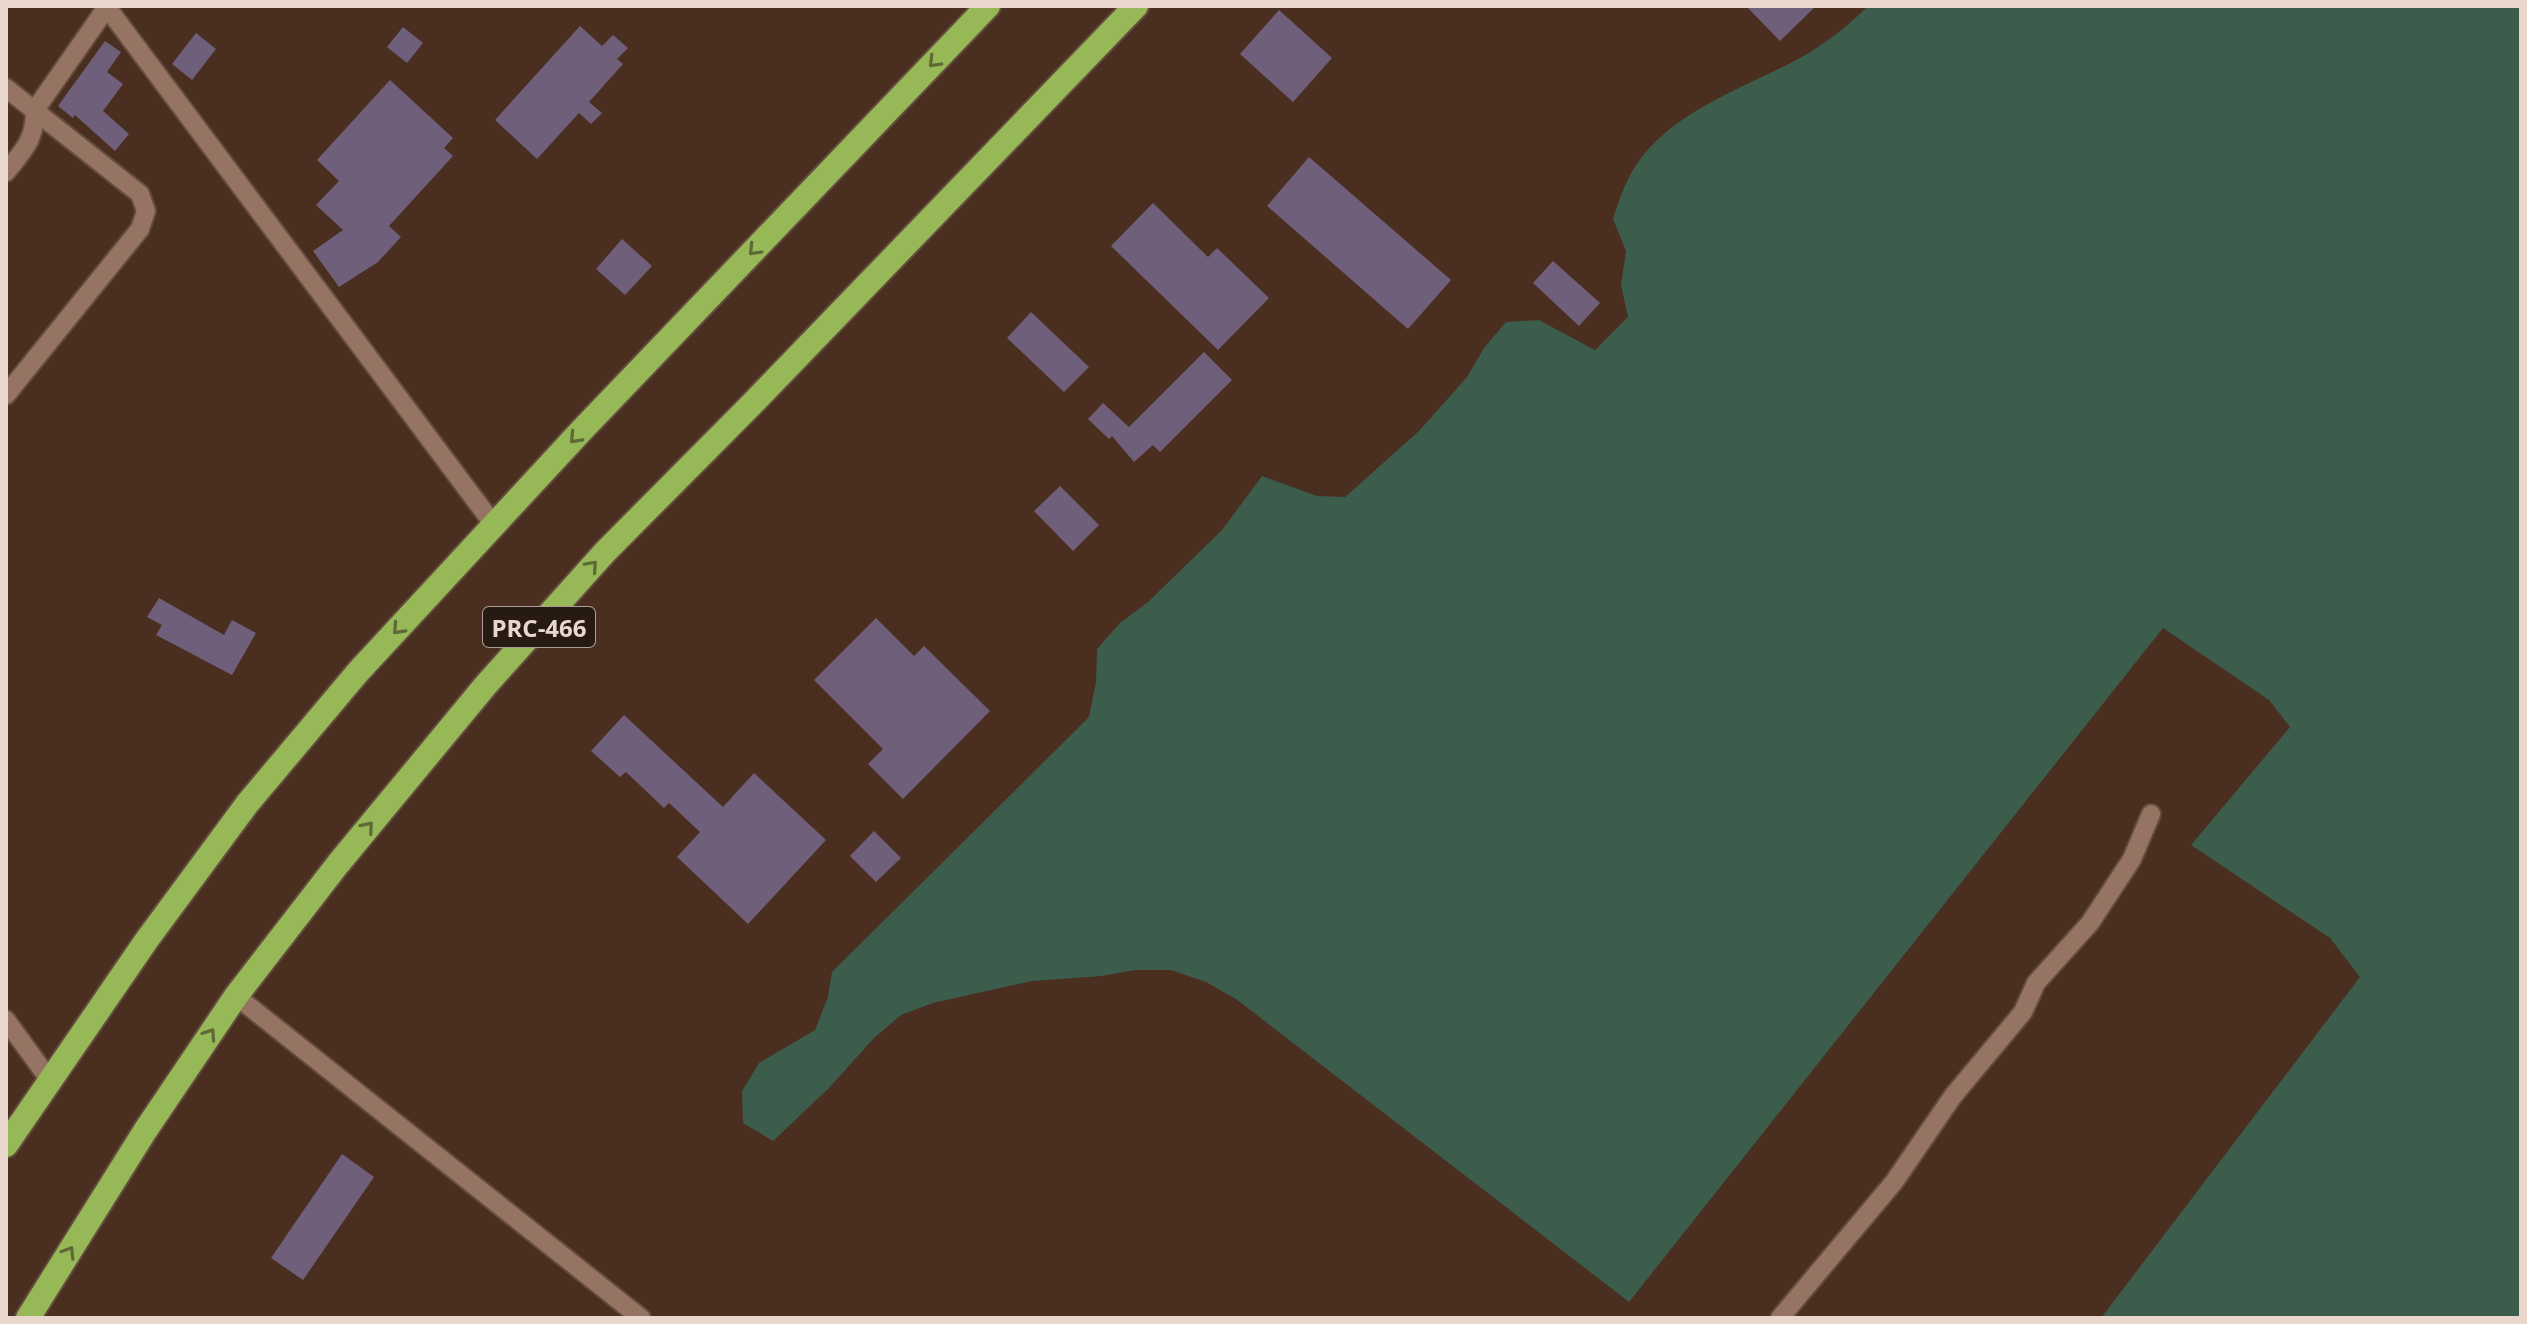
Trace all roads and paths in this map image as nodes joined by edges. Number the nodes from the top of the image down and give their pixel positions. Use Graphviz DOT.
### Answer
graph roads {
  1 [pos="107,6"];
  2 [pos="988,6"];
  3 [pos="1136,6"];
  4 [pos="6,88"];
  5 [pos="35,110"];
  6 [pos="6,172"];
  7 [pos="6,395"];
  8 [pos="494,525"];
  9 [pos="2151,814"];
  10 [pos="236,996"];
  11 [pos="6,1020"];
  12 [pos="49,1079"];
  13 [pos="6,1145"];
  14 [pos="28,1318"];
  15 [pos="641,1318"];
  16 [pos="1780,1318"];
  1 -- 5 [label="street"];
  1 -- 8 [label="street"];
  2 -- 8 [label="highway, one-way"];
  10 -- 3 [label="highway, PRC-466, one-way"];
  4 -- 5 [label="street"];
  5 -- 6 [label="street"];
  5 -- 7 [label="street"];
  8 -- 12 [label="highway, one-way"];
  9 -- 16 [label="street"];
  14 -- 10 [label="highway, PRC-466, one-way"];
  10 -- 15 [label="street"];
  11 -- 12 [label="street"];
  12 -- 13 [label="highway"];
}
